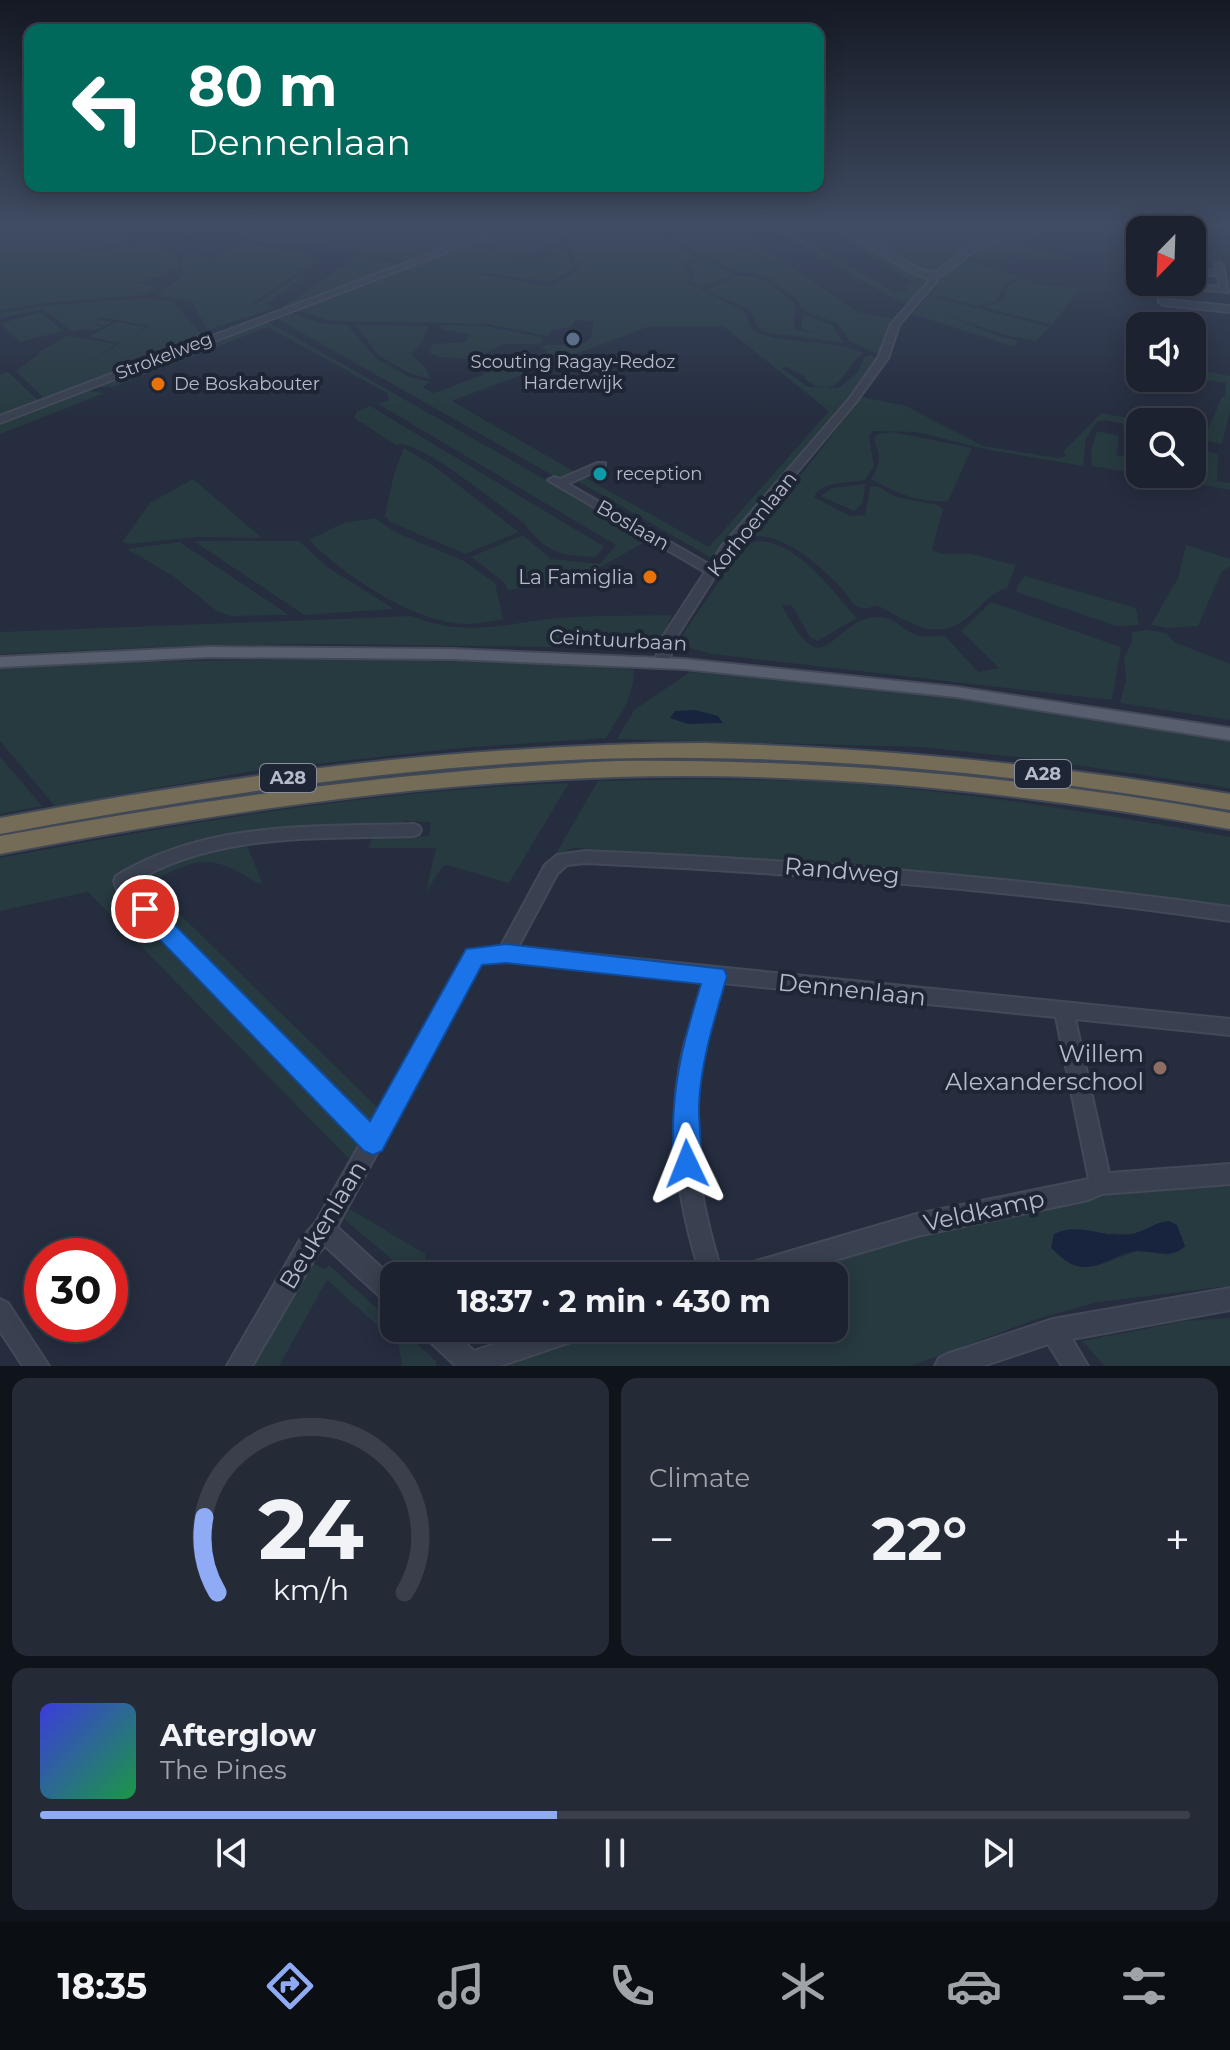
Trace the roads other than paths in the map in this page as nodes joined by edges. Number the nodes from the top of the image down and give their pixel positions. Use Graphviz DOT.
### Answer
graph roads {
  1 [pos="340,291"];
  2 [pos="926,291"];
  3 [pos="1162,296"];
  4 [pos="1230,309"];
  5 [pos="0,420"];
  6 [pos="601,465"];
  7 [pos="712,571"];
  8 [pos="0,662"];
  9 [pos="661,664"];
  10 [pos="1230,734"];
  11 [pos="625,760"];
  12 [pos="574,762"];
  13 [pos="1230,802"];
  14 [pos="1230,821"];
  15 [pos="0,826"];
  16 [pos="413,830"];
  17 [pos="0,845"];
  18 [pos="1230,914"];
  19 [pos="506,953"];
  20 [pos="475,956"];
  21 [pos="715,976"];
  22 [pos="1064,1012"];
  23 [pos="1230,1027"];
  24 [pos="373,1142"];
  25 [pos="1230,1174"];
  26 [pos="1101,1184"];
  27 [pos="324,1230"];
  28 [pos="708,1262"];
  29 [pos="791,1262"];
  30 [pos="380,1281"];
  31 [pos="1230,1299"];
  32 [pos="3,1321"];
  33 [pos="1053,1331"];
  34 [pos="448,1342"];
  35 [pos="538,1342"];
  36 [pos="473,1364"];
  37 [pos="37,1366"];
  38 [pos="239,1366"];
  39 [pos="947,1366"];
  40 [pos="1076,1366"];
  1 -- 5 [label="street, Strokelweg"];
  2 -- 7 [label="street, Korhoenlaan"];
  3 -- 4 [label="street"];
  6 -- 7 [label="street, Boslaan"];
  7 -- 9 [label="street, Korhoenlaan"];
  8 -- 9 [label="main road, Ceintuurbaan"];
  9 -- 10 [label="main road, Ceintuurbaan"];
  11 -- 12 [label="highway, A28"];
  11 -- 13 [label="highway, A28"];
  11 -- 14 [label="highway, A28"];
  12 -- 15 [label="highway, A28"];
  12 -- 17 [label="highway, A28"];
  16 -- 24 [label="street"];
  18 -- 19 [label="street, Randweg"];
  19 -- 20 [label="street, Dennenlaan"];
  19 -- 21 [label="street, Dennenlaan"];
  20 -- 24 [label="street, Beukenlaan"];
  21 -- 22 [label="street, Dennenlaan"];
  21 -- 28 [label="street"];
  22 -- 23 [label="street, Dennenlaan"];
  22 -- 26 [label="street"];
  24 -- 27 [label="street, Beukenlaan"];
  25 -- 26 [label="street, Veldkamp"];
  26 -- 29 [label="street, Veldkamp"];
  27 -- 30 [label="street"];
  27 -- 38 [label="street, Beukenlaan"];
  31 -- 33 [label="street"];
  32 -- 37 [label="street"];
  33 -- 39 [label="street"];
  33 -- 40 [label="street"];
  34 -- 36 [label="street"];
  35 -- 36 [label="street"];
}
